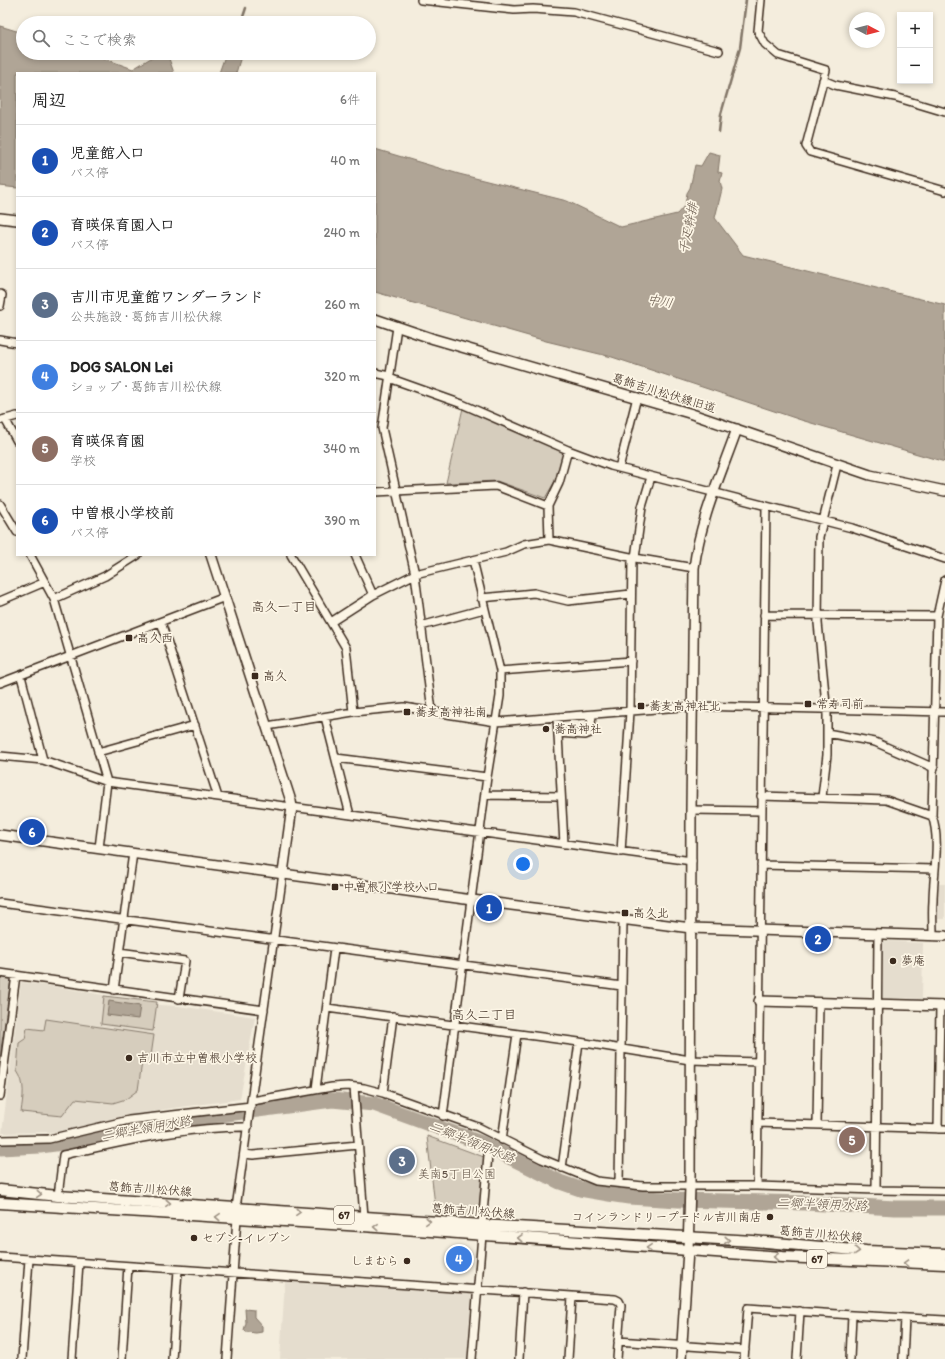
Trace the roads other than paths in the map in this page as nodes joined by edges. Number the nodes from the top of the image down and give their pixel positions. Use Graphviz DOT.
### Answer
graph roads {
  1 [pos="421,0"];
  2 [pos="534,0"];
  3 [pos="761,0"];
  4 [pos="533,9"];
  5 [pos="719,51"];
  6 [pos="823,80"];
  7 [pos="945,112"];
  8 [pos="945,191"];
  9 [pos="0,218"];
  10 [pos="16,220"];
  11 [pos="0,294"];
  12 [pos="0,306"];
  13 [pos="376,319"];
  14 [pos="397,327"];
  15 [pos="0,340"];
  16 [pos="16,343"];
  17 [pos="376,373"];
  18 [pos="389,377"];
  19 [pos="637,397"];
  20 [pos="16,416"];
  21 [pos="2,420"];
  22 [pos="737,429"];
  23 [pos="16,440"];
  24 [pos="568,450"];
  25 [pos="837,465"];
  26 [pos="619,468"];
  27 [pos="651,477"];
  28 [pos="397,491"];
  29 [pos="945,491"];
  30 [pos="376,492"];
  31 [pos="715,493"];
  32 [pos="0,504"];
  33 [pos="548,506"];
  34 [pos="766,506"];
  35 [pos="822,520"];
  36 [pos="16,530"];
  37 [pos="549,540"];
  38 [pos="31,556"];
  39 [pos="136,556"];
  40 [pos="211,556"];
  41 [pos="292,556"];
  42 [pos="355,556"];
  43 [pos="633,558"];
  44 [pos="945,559"];
  45 [pos="472,560"];
  46 [pos="694,568"];
  47 [pos="415,574"];
  48 [pos="945,580"];
  49 [pos="44,582"];
  50 [pos="631,594"];
  51 [pos="373,595"];
  52 [pos="225,597"];
  53 [pos="481,598"];
  54 [pos="54,599"];
  55 [pos="0,601"];
  56 [pos="484,609"];
  57 [pos="764,615"];
  58 [pos="818,615"];
  59 [pos="937,616"];
  60 [pos="161,622"];
  61 [pos="331,622"];
  62 [pos="421,626"];
  63 [pos="71,657"];
  64 [pos="631,661"];
  65 [pos="500,671"];
  66 [pos="21,676"];
  67 [pos="0,683"];
  68 [pos="693,706"];
  69 [pos="763,706"];
  70 [pos="827,708"];
  71 [pos="432,711"];
  72 [pos="630,711"];
  73 [pos="353,712"];
  74 [pos="934,712"];
  75 [pos="945,712"];
  76 [pos="592,715"];
  77 [pos="325,717"];
  78 [pos="557,717"];
  79 [pos="496,722"];
  80 [pos="195,725"];
  81 [pos="267,726"];
  82 [pos="558,733"];
  83 [pos="827,733"];
  84 [pos="98,752"];
  85 [pos="0,756"];
  86 [pos="336,758"];
  87 [pos="43,760"];
  88 [pos="934,768"];
  89 [pos="487,777"];
  90 [pos="107,782"];
  91 [pos="485,795"];
  92 [pos="561,796"];
  93 [pos="762,796"];
  94 [pos="218,797"];
  95 [pos="822,797"];
  96 [pos="292,807"];
  97 [pos="691,810"];
  98 [pos="761,811"];
  99 [pos="350,815"];
  100 [pos="932,816"];
  101 [pos="481,833"];
  102 [pos="0,835"];
  103 [pos="564,844"];
  104 [pos="99,848"];
  105 [pos="621,852"];
  106 [pos="133,853"];
  107 [pos="692,861"];
  108 [pos="761,865"];
  109 [pos="935,869"];
  110 [pos="283,874"];
  111 [pos="472,900"];
  112 [pos="0,903"];
  113 [pos="124,920"];
  114 [pos="623,920"];
  115 [pos="692,928"];
  116 [pos="760,931"];
  117 [pos="878,934"];
  118 [pos="933,935"];
  119 [pos="945,936"];
  120 [pos="273,940"];
  121 [pos="334,949"];
  122 [pos="119,952"];
  123 [pos="463,966"];
  124 [pos="0,973"];
  125 [pos="16,975"];
  126 [pos="622,986"];
  127 [pos="114,990"];
  128 [pos="179,999"];
  129 [pos="759,1001"];
  130 [pos="819,1002"];
  131 [pos="877,1004"];
  132 [pos="942,1006"];
  133 [pos="327,1008"];
  134 [pos="264,1010"];
  135 [pos="393,1016"];
  136 [pos="455,1025"];
  137 [pos="517,1034"];
  138 [pos="579,1042"];
  139 [pos="621,1048"];
  140 [pos="690,1060"];
  141 [pos="759,1062"];
  142 [pos="354,1087"];
  143 [pos="316,1089"];
  144 [pos="383,1093"];
  145 [pos="0,1096"];
  146 [pos="252,1103"];
  147 [pos="443,1116"];
  148 [pos="758,1123"];
  149 [pos="248,1124"];
  150 [pos="817,1125"];
  151 [pos="876,1128"];
  152 [pos="942,1129"];
  153 [pos="0,1140"];
  154 [pos="502,1140"];
  155 [pos="358,1145"];
  156 [pos="244,1154"];
  157 [pos="488,1155"];
  158 [pos="562,1168"];
  159 [pos="619,1183"];
  160 [pos="757,1186"];
  161 [pos="690,1188"];
  162 [pos="0,1190"];
  163 [pos="876,1190"];
  164 [pos="945,1190"];
  165 [pos="58,1196"];
  166 [pos="0,1203"];
  167 [pos="237,1213"];
  168 [pos="364,1217"];
  169 [pos="482,1230"];
  170 [pos="689,1237"];
  171 [pos="688,1250"];
  172 [pos="945,1254"];
  173 [pos="0,1257"];
  174 [pos="28,1259"];
  175 [pos="79,1263"];
  176 [pos="945,1264"];
  177 [pos="128,1266"];
  178 [pos="178,1270"];
  179 [pos="233,1274"];
  180 [pos="477,1290"];
  181 [pos="523,1292"];
  182 [pos="572,1296"];
  183 [pos="800,1311"];
  184 [pos="852,1315"];
  185 [pos="905,1318"];
  186 [pos="945,1320"];
  187 [pos="618,1341"];
  188 [pos="682,1346"];
  189 [pos="745,1350"];
  190 [pos="22,1359"];
  191 [pos="72,1359"];
  192 [pos="122,1359"];
  193 [pos="172,1359"];
  194 [pos="227,1359"];
  195 [pos="472,1359"];
  196 [pos="519,1359"];
  197 [pos="568,1359"];
  198 [pos="617,1359"];
  199 [pos="681,1359"];
  200 [pos="744,1359"];
  201 [pos="797,1359"];
  202 [pos="850,1359"];
  203 [pos="903,1359"];
  1 -- 4 [label="street"];
  2 -- 4 [label="street"];
  3 -- 6 [label="street"];
  4 -- 5 [label="street"];
  6 -- 7 [label="street"];
  6 -- 8 [label="street"];
  9 -- 10 [label="street"];
  11 -- 12 [label="street"];
  13 -- 14 [label="street, 葛飾吉川松伏線旧道"];
  14 -- 18 [label="street"];
  14 -- 19 [label="street, 葛飾吉川松伏線旧道"];
  15 -- 16 [label="street"];
  17 -- 18 [label="street"];
  18 -- 24 [label="street"];
  18 -- 28 [label="street"];
  19 -- 22 [label="street, 葛飾吉川松伏線旧道"];
  19 -- 26 [label="street"];
  20 -- 21 [label="street"];
  21 -- 23 [label="street"];
  22 -- 25 [label="street, 葛飾吉川松伏線旧道"];
  22 -- 31 [label="street"];
  24 -- 26 [label="street"];
  24 -- 33 [label="street"];
  25 -- 29 [label="street, 葛飾吉川松伏線旧道"];
  25 -- 35 [label="street"];
  26 -- 27 [label="street"];
  27 -- 31 [label="street"];
  27 -- 43 [label="street"];
  28 -- 30 [label="street"];
  28 -- 33 [label="street"];
  28 -- 47 [label="street"];
  31 -- 34 [label="street"];
  31 -- 46 [label="street"];
  32 -- 36 [label="street"];
  33 -- 37 [label="street"];
  34 -- 35 [label="street"];
  34 -- 57 [label="street"];
  35 -- 44 [label="street"];
  35 -- 58 [label="street"];
  37 -- 43 [label="street"];
  37 -- 45 [label="street"];
  38 -- 49 [label="street"];
  39 -- 54 [label="street"];
  40 -- 52 [label="street"];
  41 -- 61 [label="street"];
  42 -- 51 [label="street"];
  43 -- 46 [label="street"];
  43 -- 50 [label="street"];
  45 -- 47 [label="street"];
  45 -- 53 [label="street"];
  46 -- 68 [label="street"];
  47 -- 51 [label="street"];
  47 -- 62 [label="street"];
  48 -- 59 [label="street"];
  49 -- 54 [label="street"];
  49 -- 55 [label="street"];
  50 -- 53 [label="street"];
  50 -- 64 [label="street"];
  51 -- 61 [label="street"];
  52 -- 60 [label="street"];
  52 -- 81 [label="street"];
  53 -- 56 [label="street"];
  54 -- 63 [label="street"];
  56 -- 62 [label="street"];
  56 -- 65 [label="street"];
  57 -- 58 [label="street"];
  57 -- 69 [label="street"];
  58 -- 59 [label="street"];
  58 -- 70 [label="street"];
  59 -- 74 [label="street"];
  60 -- 63 [label="street"];
  60 -- 80 [label="street"];
  61 -- 73 [label="street"];
  62 -- 71 [label="street"];
  63 -- 66 [label="street"];
  63 -- 84 [label="street"];
  64 -- 65 [label="street"];
  64 -- 72 [label="street"];
  65 -- 79 [label="street"];
  66 -- 67 [label="street"];
  66 -- 87 [label="street"];
  68 -- 69 [label="street"];
  68 -- 72 [label="street"];
  68 -- 97 [label="street"];
  69 -- 70 [label="street"];
  69 -- 93 [label="street"];
  70 -- 74 [label="street"];
  70 -- 83 [label="street"];
  71 -- 73 [label="street"];
  71 -- 79 [label="street"];
  72 -- 76 [label="street"];
  72 -- 105 [label="street"];
  73 -- 77 [label="street"];
  74 -- 75 [label="street"];
  74 -- 88 [label="street"];
  76 -- 78 [label="street"];
  76 -- 82 [label="street"];
  77 -- 81 [label="street"];
  77 -- 86 [label="street"];
  78 -- 79 [label="street"];
  78 -- 82 [label="street"];
  79 -- 89 [label="street"];
  80 -- 84 [label="street"];
  80 -- 94 [label="street"];
  81 -- 96 [label="street"];
  82 -- 92 [label="street"];
  83 -- 88 [label="street"];
  83 -- 95 [label="street"];
  84 -- 90 [label="street"];
  85 -- 87 [label="street"];
  86 -- 89 [label="street"];
  86 -- 99 [label="street"];
  87 -- 90 [label="street"];
  88 -- 100 [label="street"];
  89 -- 91 [label="street"];
  90 -- 94 [label="street"];
  90 -- 104 [label="street"];
  91 -- 92 [label="street"];
  91 -- 101 [label="street"];
  92 -- 103 [label="street"];
  93 -- 95 [label="street"];
  93 -- 98 [label="street"];
  94 -- 96 [label="street"];
  95 -- 100 [label="street"];
  96 -- 99 [label="street"];
  96 -- 110 [label="street"];
  97 -- 98 [label="street"];
  97 -- 107 [label="street"];
  98 -- 108 [label="street"];
  99 -- 101 [label="street"];
  100 -- 109 [label="street"];
  101 -- 103 [label="street"];
  101 -- 111 [label="street"];
  102 -- 104 [label="street"];
  103 -- 105 [label="street"];
  104 -- 106 [label="street"];
  105 -- 107 [label="street"];
  106 -- 110 [label="street"];
  106 -- 113 [label="street"];
  107 -- 115 [label="street"];
  108 -- 109 [label="street"];
  108 -- 116 [label="street"];
  109 -- 118 [label="street"];
  110 -- 111 [label="street"];
  110 -- 120 [label="street"];
  111 -- 114 [label="street"];
  111 -- 123 [label="street"];
  112 -- 113 [label="street"];
  113 -- 120 [label="street"];
  113 -- 122 [label="street"];
  114 -- 115 [label="street"];
  114 -- 126 [label="street"];
  115 -- 116 [label="street"];
  115 -- 140 [label="street"];
  116 -- 117 [label="street"];
  116 -- 129 [label="street"];
  117 -- 118 [label="street"];
  117 -- 131 [label="street"];
  118 -- 119 [label="street"];
  120 -- 121 [label="street"];
  120 -- 134 [label="street"];
  121 -- 123 [label="street"];
  121 -- 133 [label="street"];
  122 -- 127 [label="street"];
  122 -- 128 [label="street"];
  123 -- 126 [label="street"];
  123 -- 136 [label="street"];
  124 -- 125 [label="street"];
  125 -- 127 [label="street"];
  125 -- 145 [label="street"];
  126 -- 139 [label="street"];
  127 -- 128 [label="street"];
  128 -- 134 [label="street"];
  129 -- 130 [label="street"];
  129 -- 141 [label="street"];
  130 -- 131 [label="street"];
  130 -- 150 [label="street"];
  131 -- 132 [label="street"];
  131 -- 151 [label="street"];
  132 -- 152 [label="street"];
  133 -- 135 [label="street"];
  133 -- 143 [label="street"];
  134 -- 146 [label="street"];
  135 -- 136 [label="street"];
  135 -- 144 [label="street"];
  136 -- 137 [label="street"];
  136 -- 147 [label="street"];
  137 -- 138 [label="street"];
  137 -- 154 [label="street"];
  138 -- 139 [label="street"];
  138 -- 158 [label="street"];
  139 -- 140 [label="street"];
  139 -- 159 [label="street"];
  140 -- 141 [label="street"];
  140 -- 161 [label="street"];
  141 -- 148 [label="street"];
  142 -- 143 [label="street"];
  142 -- 144 [label="street"];
  142 -- 155 [label="street"];
  143 -- 146 [label="street"];
  144 -- 147 [label="street"];
  146 -- 149 [label="street"];
  146 -- 153 [label="street"];
  147 -- 154 [label="street"];
  148 -- 150 [label="street"];
  148 -- 160 [label="street"];
  149 -- 156 [label="street"];
  149 -- 165 [label="street"];
  150 -- 151 [label="street"];
  151 -- 152 [label="street"];
  151 -- 163 [label="street"];
  154 -- 158 [label="street"];
  155 -- 156 [label="street"];
  155 -- 168 [label="street"];
  156 -- 167 [label="street"];
  157 -- 169 [label="street"];
  158 -- 159 [label="street"];
  159 -- 161 [label="street"];
  160 -- 161 [label="street"];
  160 -- 163 [label="street"];
  161 -- 170 [label="street"];
  162 -- 165 [label="main road, 葛飾吉川松伏線 / 67, one-way"];
  163 -- 164 [label="street"];
  165 -- 167 [label="main road, 葛飾吉川松伏線 / 67, one-way"];
  167 -- 166 [label="main road, 葛飾吉川松伏線 / 67, one-way"];
  167 -- 168 [label="main road, 葛飾吉川松伏線 / 67, one-way"];
  169 -- 167 [label="main road, 葛飾吉川松伏線 / 67, one-way"];
  167 -- 179 [label="street"];
  168 -- 169 [label="main road, 葛飾吉川松伏線 / 67, one-way"];
  169 -- 170 [label="main road, 葛飾吉川松伏線 / 67"];
  171 -- 169 [label="main road, 葛飾吉川松伏線 / 67, one-way"];
  169 -- 180 [label="street"];
  170 -- 171 [label="street"];
  170 -- 172 [label="main road, 葛飾吉川松伏線 / 67, one-way"];
  176 -- 171 [label="main road, 葛飾吉川松伏線 / 67, one-way"];
  171 -- 188 [label="street"];
  173 -- 174 [label="street"];
  174 -- 175 [label="street"];
  174 -- 190 [label="street"];
  175 -- 177 [label="street"];
  175 -- 191 [label="street"];
  177 -- 178 [label="street"];
  177 -- 192 [label="street"];
  178 -- 179 [label="street"];
  178 -- 193 [label="street"];
  179 -- 180 [label="street"];
  179 -- 194 [label="street"];
  180 -- 181 [label="street"];
  180 -- 195 [label="street"];
  181 -- 182 [label="street"];
  181 -- 196 [label="street"];
  182 -- 187 [label="street"];
  182 -- 197 [label="street"];
  183 -- 184 [label="street"];
  183 -- 189 [label="street"];
  183 -- 201 [label="street"];
  184 -- 185 [label="street"];
  184 -- 202 [label="street"];
  185 -- 186 [label="street"];
  185 -- 203 [label="street"];
  187 -- 188 [label="street"];
  187 -- 198 [label="street"];
  188 -- 189 [label="street"];
  188 -- 199 [label="street"];
  189 -- 200 [label="street"];
}
